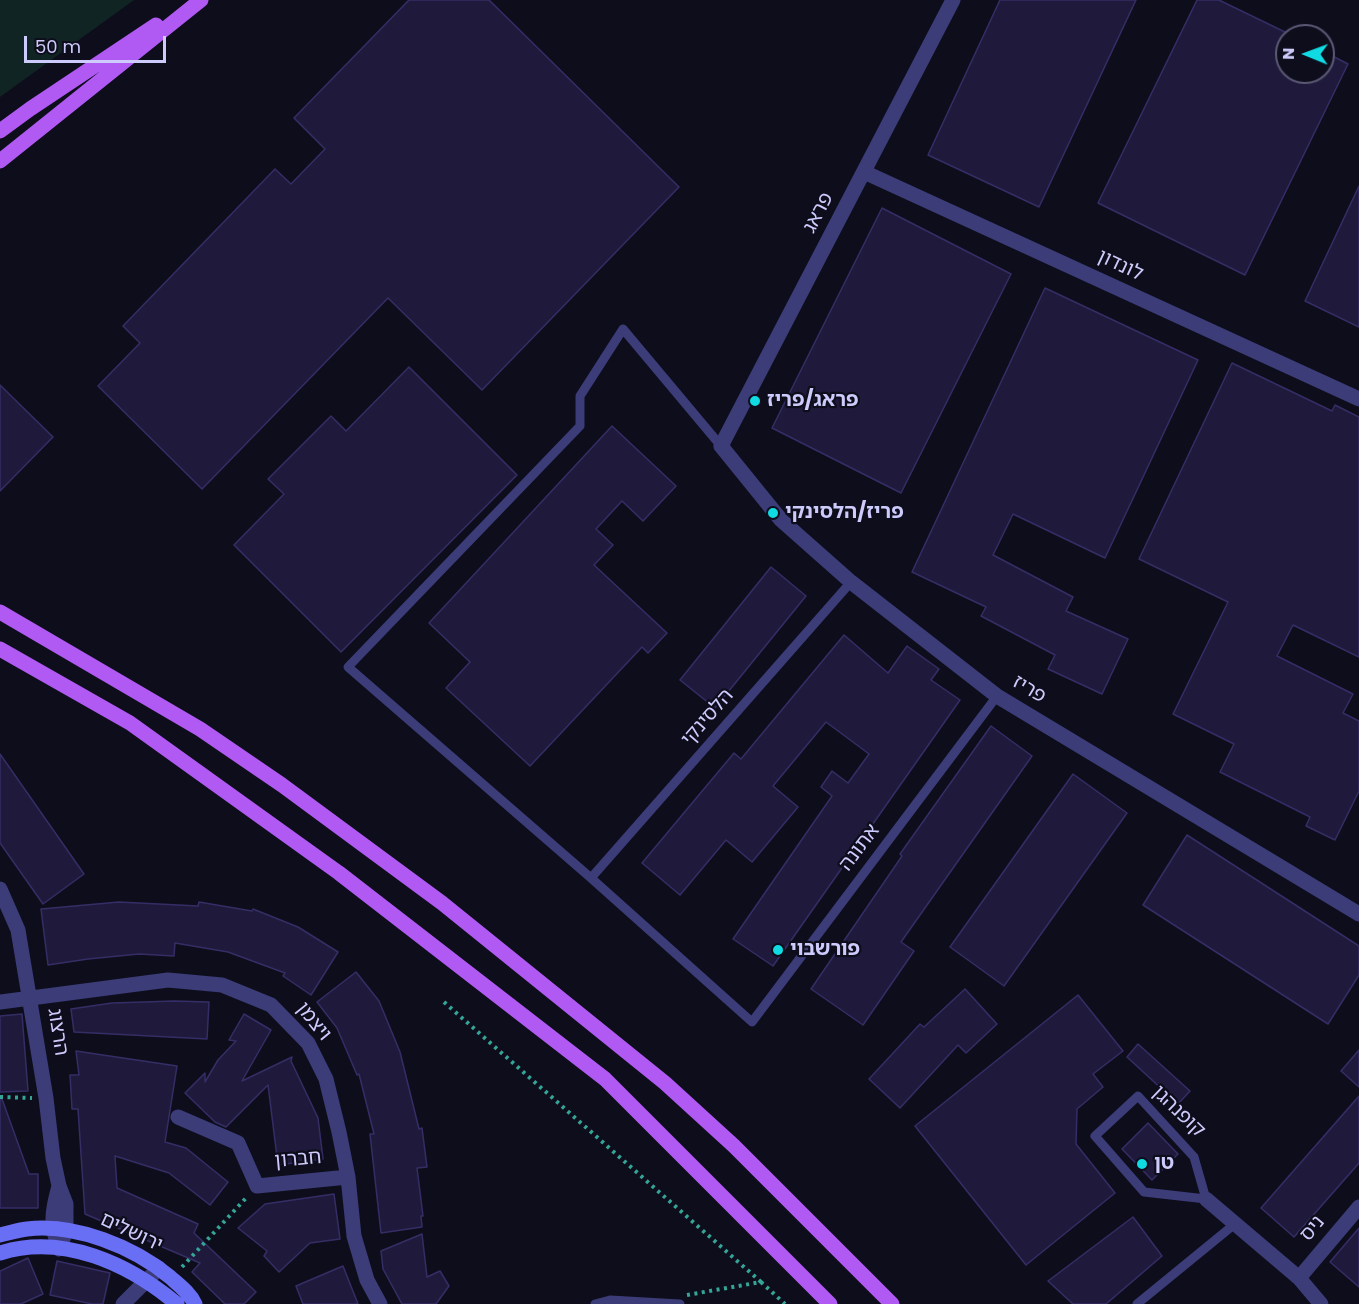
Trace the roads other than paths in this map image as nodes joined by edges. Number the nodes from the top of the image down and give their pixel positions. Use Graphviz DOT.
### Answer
graph roads {
  1 [pos="193,0"];
  2 [pos="201,0"];
  3 [pos="953,0"];
  4 [pos="0,131"];
  5 [pos="0,161"];
  6 [pos="864,172"];
  7 [pos="1359,399"];
  8 [pos="721,446"];
  9 [pos="851,582"];
  10 [pos="0,612"];
  11 [pos="0,650"];
  12 [pos="997,696"];
  13 [pos="591,878"];
  14 [pos="0,889"];
  15 [pos="1359,914"];
  16 [pos="31,998"];
  17 [pos="0,1002"];
  18 [pos="178,1118"];
  19 [pos="348,1177"];
  20 [pos="1206,1199"];
  21 [pos="1359,1208"];
  22 [pos="1236,1223"];
  23 [pos="59,1230"];
  24 [pos="0,1235"];
  25 [pos="59,1249"];
  26 [pos="0,1254"];
  27 [pos="159,1268"];
  28 [pos="1299,1278"];
  29 [pos="147,1281"];
  30 [pos="679,1300"];
  31 [pos="123,1304"];
  32 [pos="177,1304"];
  33 [pos="195,1304"];
  34 [pos="380,1304"];
  35 [pos="595,1304"];
  36 [pos="830,1304"];
  37 [pos="892,1304"];
  38 [pos="1137,1304"];
  39 [pos="1321,1304"];
  1 -- 4 [label="main road"];
  2 -- 5 [label="main road"];
  3 -- 6 [label="street, פראג"];
  6 -- 7 [label="street, לונדון"];
  6 -- 8 [label="street, פראג"];
  8 -- 9 [label="street, פריז"];
  8 -- 13 [label="lane"];
  9 -- 12 [label="street, פריז"];
  9 -- 13 [label="lane, הלסינקי"];
  10 -- 37 [label="main road"];
  11 -- 36 [label="main road"];
  12 -- 13 [label="lane, אתונה"];
  12 -- 15 [label="street, פריז"];
  14 -- 16 [label="street, הרצוג"];
  16 -- 17 [label="street, ויצמן"];
  16 -- 19 [label="street, ויצמן"];
  16 -- 23 [label="street, הרצוג"];
  18 -- 19 [label="street, חברון"];
  19 -- 34 [label="street, ויצמן"];
  20 -- 20 [label="lane, קופנהגן"];
  20 -- 22 [label="street"];
  21 -- 28 [label="street, ניס"];
  22 -- 28 [label="street"];
  22 -- 38 [label="lane"];
  23 -- 24 [label="street, ירושלים"];
  23 -- 25 [label="street, הרצוג"];
  23 -- 27 [label="street, ירושלים"];
  25 -- 26 [label="street, ירושלים"];
  25 -- 29 [label="street, ירושלים"];
  27 -- 29 [label="street"];
  27 -- 33 [label="street, ירושלים"];
  28 -- 39 [label="street"];
  29 -- 31 [label="street"];
  29 -- 32 [label="street, ירושלים"];
  30 -- 35 [label="lane"];
}
